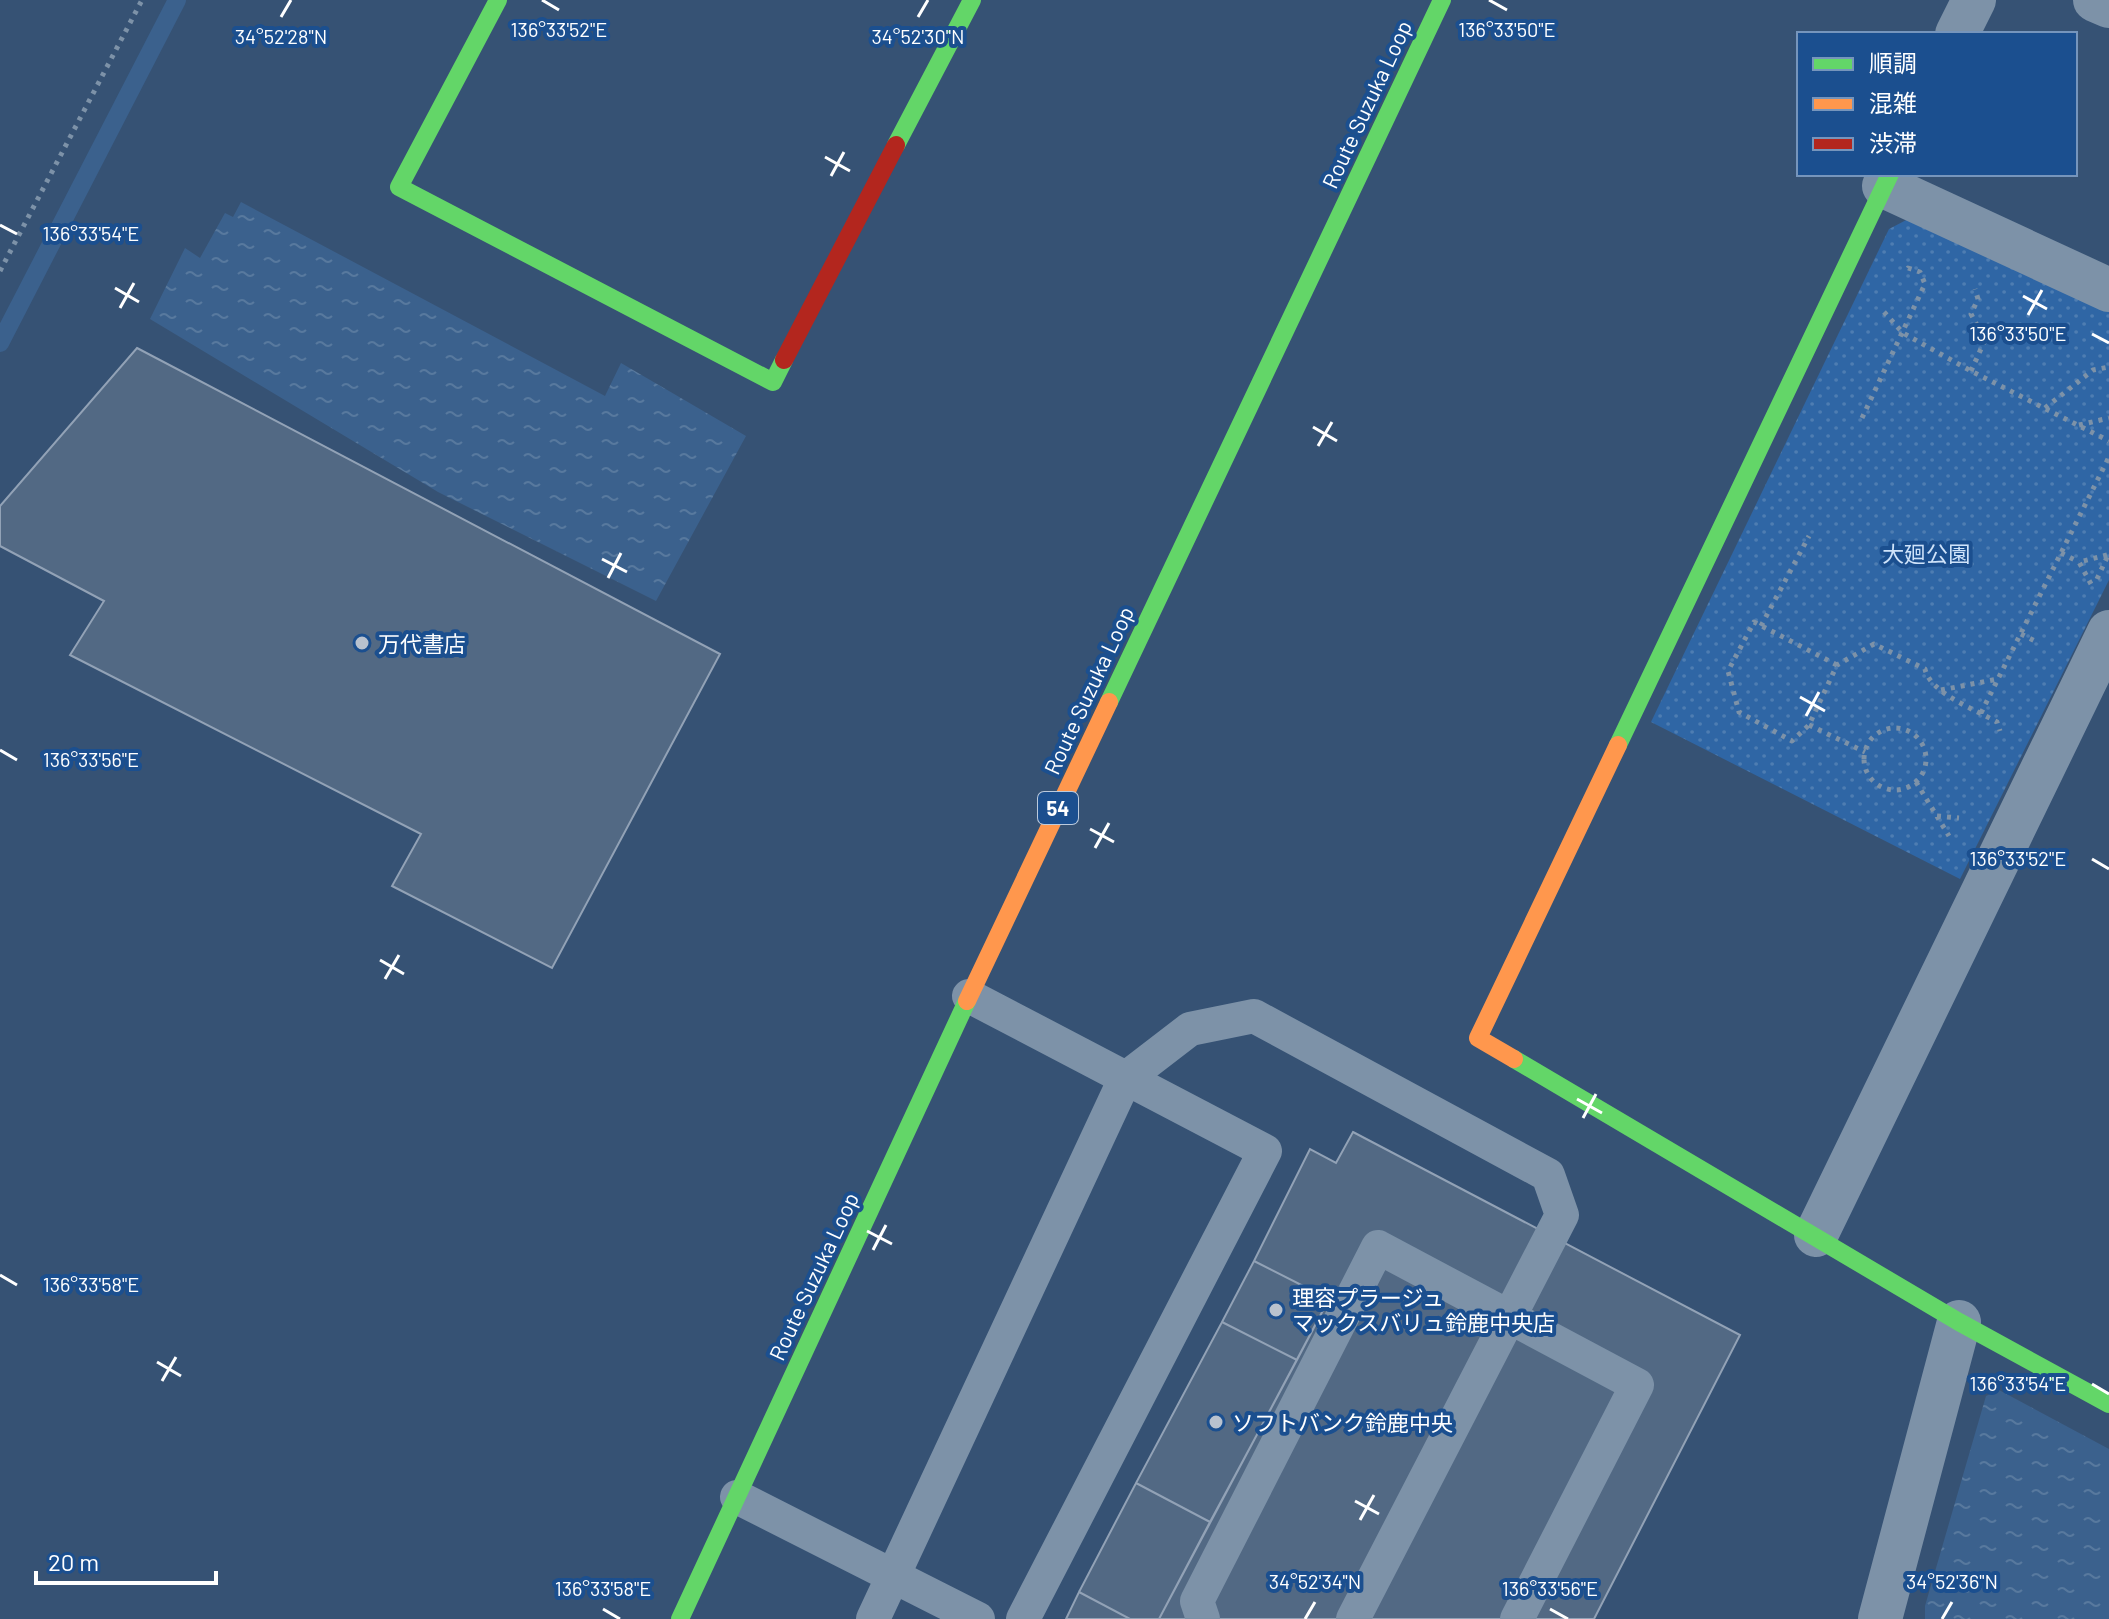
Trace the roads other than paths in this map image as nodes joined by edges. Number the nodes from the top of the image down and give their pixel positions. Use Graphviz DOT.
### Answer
graph roads {
  1 [pos="498,0"];
  2 [pos="972,0"];
  3 [pos="1442,0"];
  4 [pos="1974,0"];
  5 [pos="2095,0"];
  6 [pos="2109,6"];
  7 [pos="1958,32"];
  8 [pos="1887,180"];
  9 [pos="2109,290"];
  10 [pos="2109,632"];
  11 [pos="969,996"];
  12 [pos="1125,1079"];
  13 [pos="1816,1235"];
  14 [pos="1508,1317"];
  15 [pos="1959,1322"];
  16 [pos="2109,1404"];
  17 [pos="737,1497"];
  18 [pos="893,1577"];
  19 [pos="680,1619"];
  20 [pos="873,1619"];
  21 [pos="978,1619"];
  22 [pos="1023,1619"];
  23 [pos="1203,1619"];
  24 [pos="1353,1619"];
  25 [pos="1517,1619"];
  26 [pos="1880,1619"];
  1 -- 2 [label="street"];
  3 -- 11 [label="street, Route Suzuka Loop / 54"];
  4 -- 7 [label="street"];
  5 -- 6 [label="street"];
  8 -- 9 [label="street"];
  8 -- 13 [label="street"];
  10 -- 13 [label="street"];
  11 -- 12 [label="lane"];
  11 -- 17 [label="street, Route Suzuka Loop / 54"];
  12 -- 14 [label="lane"];
  12 -- 18 [label="lane"];
  12 -- 22 [label="lane"];
  13 -- 15 [label="street"];
  14 -- 23 [label="lane"];
  14 -- 24 [label="lane"];
  14 -- 25 [label="lane"];
  15 -- 16 [label="street"];
  15 -- 26 [label="street"];
  17 -- 18 [label="lane"];
  17 -- 19 [label="street, Route Suzuka Loop / 54"];
  18 -- 20 [label="lane"];
  18 -- 21 [label="lane"];
}
